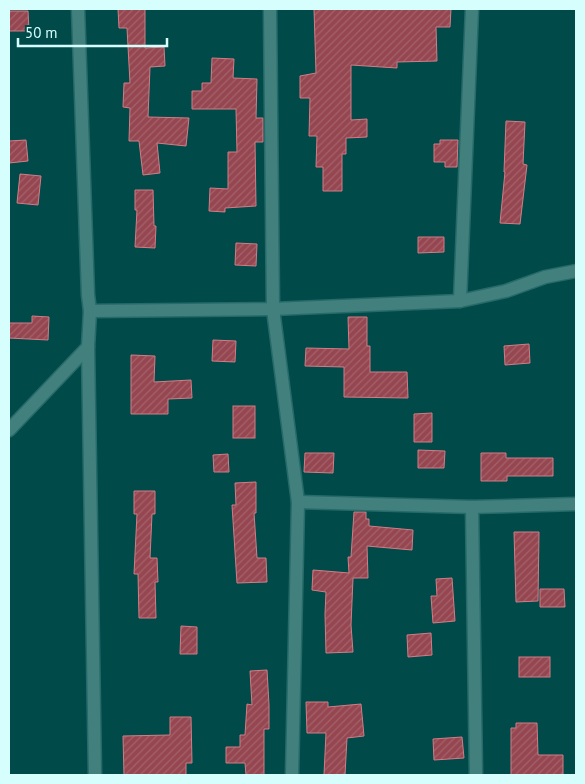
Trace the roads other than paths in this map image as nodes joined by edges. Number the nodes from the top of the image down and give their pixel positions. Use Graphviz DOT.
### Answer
graph roads {
  1 [pos="78,9"];
  2 [pos="270,9"];
  3 [pos="472,9"];
  4 [pos="576,271"];
  5 [pos="460,301"];
  6 [pos="273,309"];
  7 [pos="90,311"];
  8 [pos="88,347"];
  9 [pos="9,430"];
  10 [pos="298,502"];
  11 [pos="576,504"];
  12 [pos="472,506"];
  13 [pos="95,775"];
  14 [pos="292,775"];
  15 [pos="476,775"];
  1 -- 7 [label="street"];
  2 -- 6 [label="street"];
  3 -- 5 [label="street"];
  4 -- 5 [label="street"];
  5 -- 6 [label="street"];
  6 -- 7 [label="street"];
  6 -- 10 [label="street"];
  7 -- 8 [label="street"];
  8 -- 9 [label="street"];
  8 -- 13 [label="street"];
  10 -- 12 [label="street"];
  10 -- 14 [label="street"];
  11 -- 12 [label="street"];
  12 -- 15 [label="street"];
}
